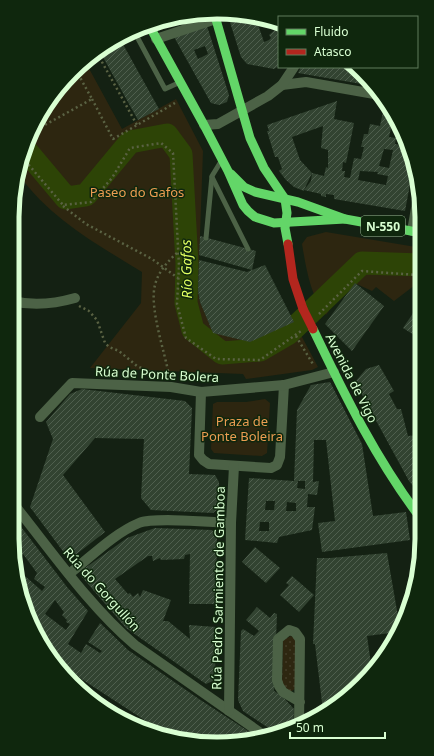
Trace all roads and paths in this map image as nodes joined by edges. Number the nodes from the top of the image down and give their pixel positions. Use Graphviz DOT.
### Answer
graph roads {
  1 [pos="210,19"];
  2 [pos="216,19"];
  3 [pos="152,30"];
  4 [pos="137,36"];
  5 [pos="156,39"];
  6 [pos="99,57"];
  7 [pos="293,68"];
  8 [pos="79,75"];
  9 [pos="180,82"];
  10 [pos="282,85"];
  11 [pos="372,94"];
  12 [pos="187,96"];
  13 [pos="92,99"];
  14 [pos="242,110"];
  15 [pos="137,125"];
  16 [pos="40,128"];
  17 [pos="207,129"];
  18 [pos="222,159"];
  19 [pos="27,163"];
  20 [pos="228,171"];
  21 [pos="212,176"];
  22 [pos="285,199"];
  23 [pos="63,205"];
  24 [pos="345,219"];
  25 [pos="302,221"];
  26 [pos="285,222"];
  27 [pos="415,232"];
  28 [pos="286,237"];
  29 [pos="206,238"];
  30 [pos="248,249"];
  31 [pos="178,252"];
  32 [pos="164,268"];
  33 [pos="415,275"];
  34 [pos="178,278"];
  35 [pos="75,298"];
  36 [pos="19,302"];
  37 [pos="317,315"];
  38 [pos="310,327"];
  39 [pos="296,336"];
  40 [pos="315,368"];
  41 [pos="334,372"];
  42 [pos="168,373"];
  43 [pos="284,385"];
  44 [pos="171,387"];
  45 [pos="201,392"];
  46 [pos="40,417"];
  47 [pos="234,466"];
  48 [pos="415,510"];
  49 [pos="19,511"];
  50 [pos="231,523"];
  51 [pos="69,574"];
  52 [pos="300,702"];
  53 [pos="230,711"];
  54 [pos="299,719"];
  55 [pos="259,732"];
  1 -- 5 [label="street"];
  2 -- 14 [label="main road"];
  3 -- 5 [label="main road"];
  4 -- 9 [label="lane"];
  5 -- 9 [label="main road"];
  6 -- 15 [label="path"];
  7 -- 10 [label="street"];
  8 -- 13 [label="path"];
  9 -- 12 [label="main road"];
  10 -- 11 [label="street"];
  10 -- 14 [label="street"];
  12 -- 15 [label="path"];
  12 -- 17 [label="main road"];
  13 -- 15 [label="path"];
  13 -- 16 [label="path"];
  14 -- 17 [label="street"];
  14 -- 22 [label="main road"];
  17 -- 18 [label="main road"];
  18 -- 20 [label="main road"];
  18 -- 21 [label="lane"];
  19 -- 23 [label="path"];
  20 -- 22 [label="main road"];
  20 -- 26 [label="main road"];
  21 -- 29 [label="lane"];
  21 -- 30 [label="lane"];
  22 -- 24 [label="main road"];
  22 -- 26 [label="main road, Avenida de Vigo"];
  23 -- 31 [label="path"];
  23 -- 32 [label="path"];
  24 -- 25 [label="main road"];
  24 -- 27 [label="main road, N-550"];
  25 -- 26 [label="main road"];
  25 -- 28 [label="street"];
  26 -- 28 [label="main road, Avenida de Vigo"];
  28 -- 38 [label="main road, Avenida de Vigo, bridge"];
  31 -- 32 [label="path"];
  31 -- 34 [label="path"];
  32 -- 34 [label="path"];
  32 -- 42 [label="path"];
  33 -- 37 [label="path"];
  34 -- 39 [label="path"];
  35 -- 36 [label="street"];
  35 -- 42 [label="path"];
  38 -- 39 [label="path"];
  38 -- 41 [label="main road, Avenida de Vigo"];
  39 -- 40 [label="path"];
  41 -- 43 [label="street, Rúa de Ponte Bolera"];
  41 -- 48 [label="main road, Avenida de Vigo"];
  42 -- 44 [label="path"];
  43 -- 45 [label="street, Rúa de Ponte Bolera"];
  43 -- 47 [label="street"];
  44 -- 45 [label="street, Rúa de Ponte Bolera"];
  44 -- 46 [label="street, Rúa de Ponte Bolera"];
  45 -- 47 [label="street"];
  47 -- 50 [label="street, Rúa Pedro Sarmiento de Gamboa"];
  49 -- 51 [label="street, Rúa do Gorgullón"];
  50 -- 51 [label="street"];
  50 -- 53 [label="street, Rúa Pedro Sarmiento de Gamboa"];
  51 -- 53 [label="street, Rúa do Gorgullón"];
  52 -- 52 [label="street"];
  52 -- 54 [label="street"];
  53 -- 55 [label="street, Rúa do Gorgullón"];
}
